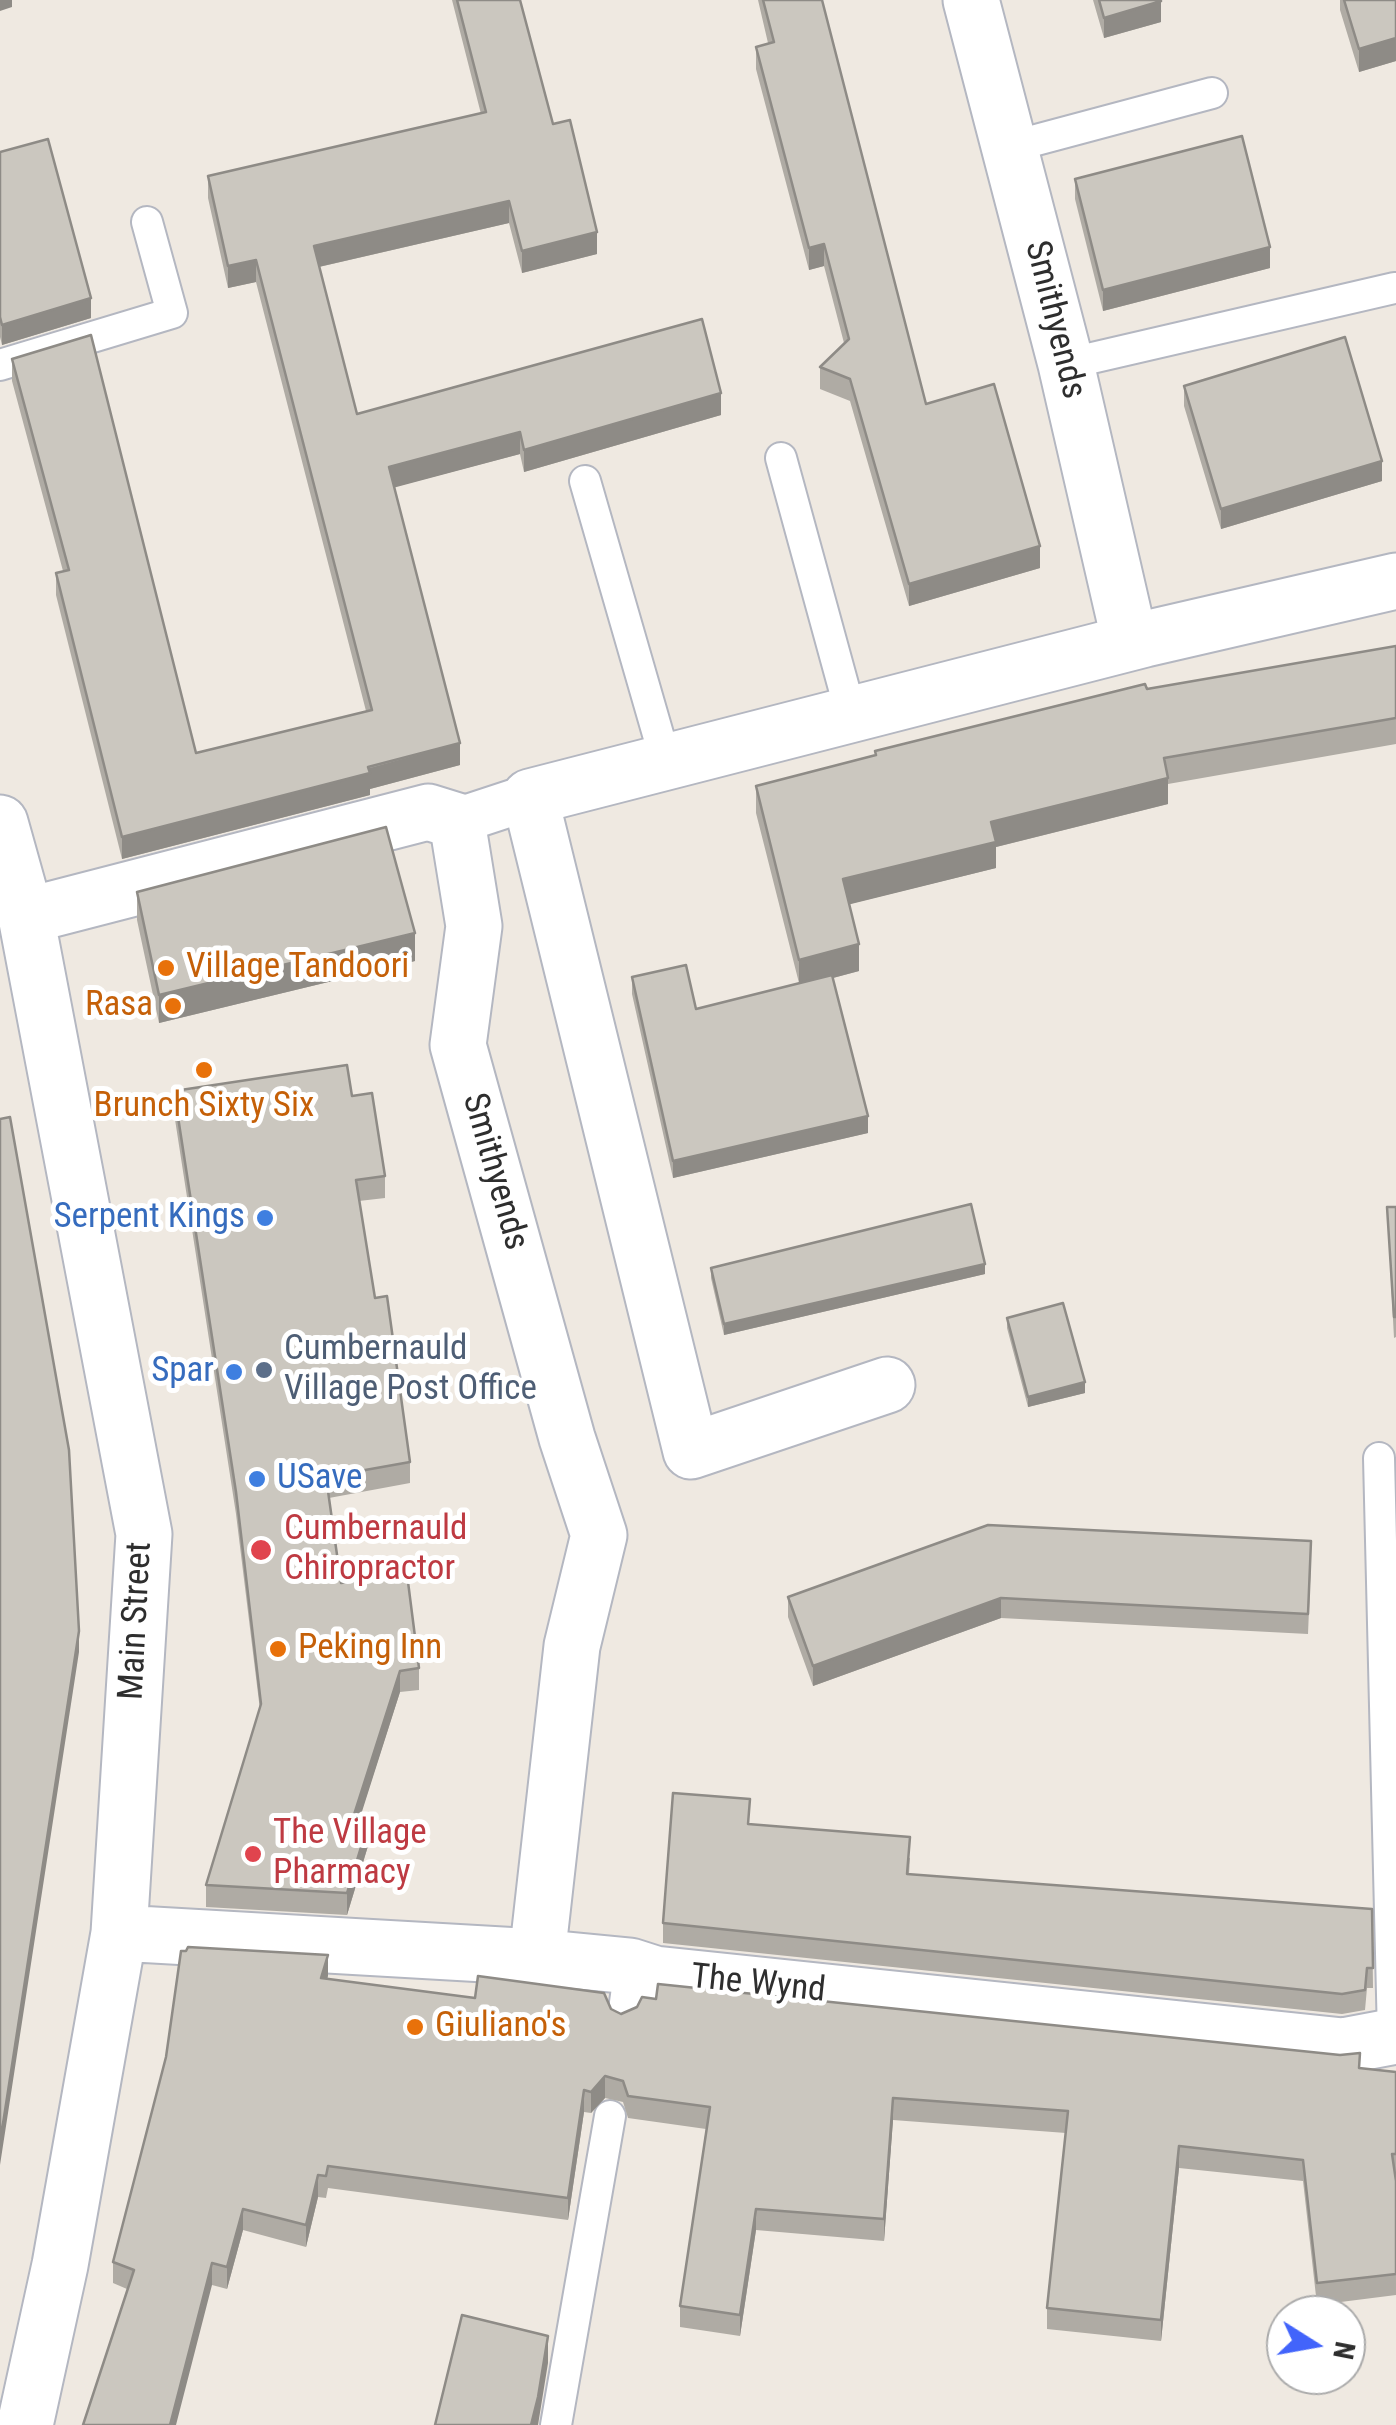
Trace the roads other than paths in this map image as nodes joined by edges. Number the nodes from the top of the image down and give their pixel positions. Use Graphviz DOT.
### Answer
graph roads {
  1 [pos="971,0"];
  2 [pos="1212,94"];
  3 [pos="1010,148"];
  4 [pos="147,222"];
  5 [pos="1394,288"];
  6 [pos="0,364"];
  7 [pos="1066,364"];
  8 [pos="781,458"];
  9 [pos="584,481"];
  10 [pos="1396,581"];
  11 [pos="1130,642"];
  12 [pos="851,714"];
  13 [pos="666,762"];
  14 [pos="530,798"];
  15 [pos="457,820"];
  16 [pos="0,822"];
  17 [pos="26,916"];
  18 [pos="887,1386"];
  19 [pos="1379,1458"];
  20 [pos="119,1933"];
  21 [pos="537,1956"];
  22 [pos="1394,2036"];
  23 [pos="610,2116"];
  24 [pos="25,2425"];
  25 [pos="556,2425"];
  1 -- 3 [label="street, Smithyends"];
  2 -- 3 [label="lane"];
  3 -- 7 [label="street, Smithyends"];
  4 -- 6 [label="lane"];
  5 -- 7 [label="lane"];
  7 -- 11 [label="street, Smithyends"];
  8 -- 12 [label="lane"];
  9 -- 13 [label="lane"];
  10 -- 11 [label="street"];
  11 -- 12 [label="street"];
  12 -- 13 [label="street"];
  13 -- 14 [label="street"];
  14 -- 15 [label="street"];
  14 -- 18 [label="street"];
  15 -- 17 [label="street"];
  15 -- 21 [label="street, Smithyends"];
  16 -- 17 [label="street, Main Street"];
  17 -- 20 [label="street, Main Street"];
  19 -- 22 [label="lane"];
  20 -- 21 [label="street, The Wynd"];
  20 -- 24 [label="street, Main Street"];
  21 -- 22 [label="street, The Wynd"];
  23 -- 25 [label="lane"];
}
